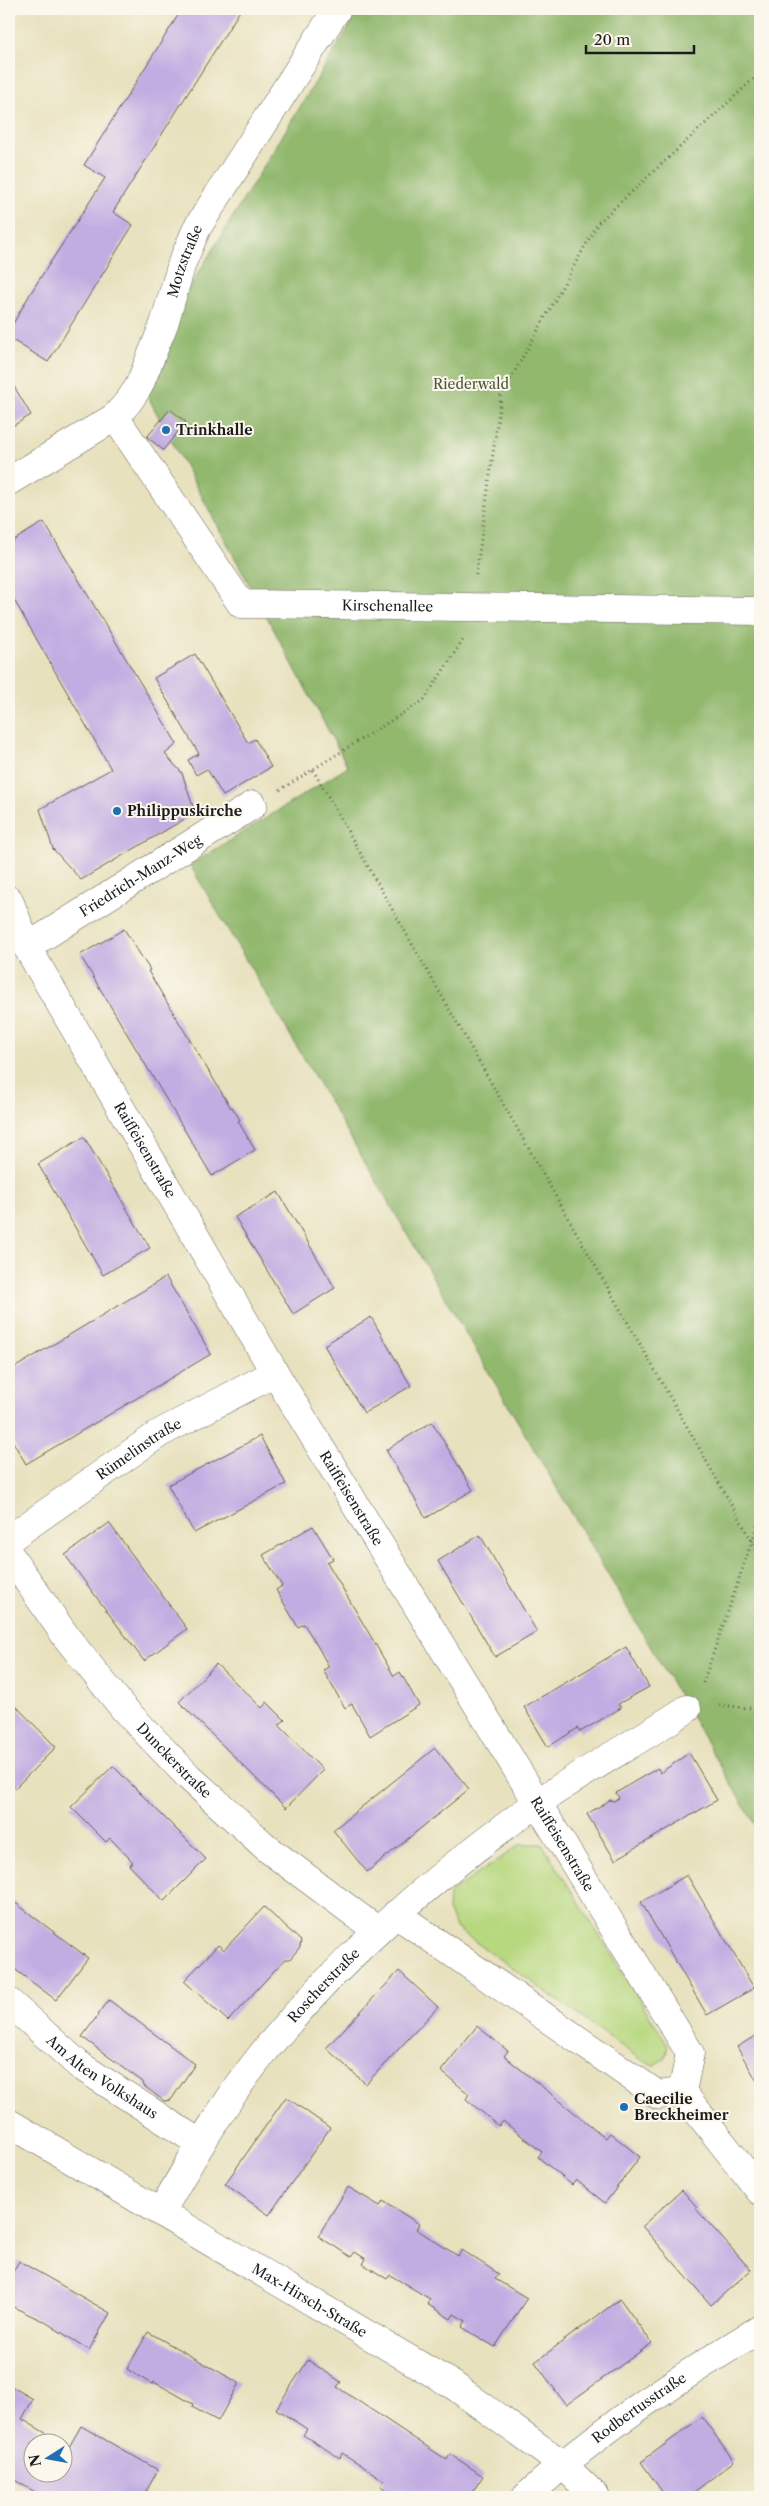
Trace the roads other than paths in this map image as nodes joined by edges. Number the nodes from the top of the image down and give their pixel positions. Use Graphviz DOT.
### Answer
graph roads {
  1 [pos="337,9"];
  2 [pos="115,417"];
  3 [pos="9,482"];
  4 [pos="760,612"];
  5 [pos="253,805"];
  6 [pos="9,900"];
  7 [pos="27,947"];
  8 [pos="275,1373"];
  9 [pos="9,1539"];
  10 [pos="9,1554"];
  11 [pos="687,1709"];
  12 [pos="537,1804"];
  13 [pos="387,1922"];
  14 [pos="9,2002"];
  15 [pos="682,2092"];
  16 [pos="9,2123"];
  17 [pos="201,2144"];
  18 [pos="760,2191"];
  19 [pos="161,2212"];
  20 [pos="760,2329"];
  21 [pos="562,2464"];
  22 [pos="526,2497"];
  23 [pos="596,2497"];
  1 -- 2 [label="street, Motzstraße"];
  2 -- 3 [label="street, Motzstraße"];
  2 -- 4 [label="street, Kirschenallee"];
  5 -- 7 [label="street, Friedrich-Manz-Weg"];
  6 -- 7 [label="street, Raiffeisenstraße"];
  7 -- 8 [label="street, Raiffeisenstraße"];
  8 -- 9 [label="street, Rümelinstraße"];
  8 -- 12 [label="street, Raiffeisenstraße"];
  10 -- 13 [label="street, Dunckerstraße"];
  11 -- 12 [label="street, Roscherstraße"];
  12 -- 13 [label="street, Roscherstraße"];
  12 -- 15 [label="street, Raiffeisenstraße"];
  13 -- 15 [label="street"];
  13 -- 17 [label="street, Roscherstraße"];
  14 -- 17 [label="street, Am Alten Volkshaus"];
  15 -- 18 [label="street"];
  16 -- 19 [label="street, Max-Hirsch-Straße"];
  17 -- 19 [label="street, Roscherstraße"];
  19 -- 21 [label="street, Max-Hirsch-Straße"];
  20 -- 21 [label="street, Rodbertusstraße"];
  21 -- 22 [label="street, Rodbertusstraße"];
  21 -- 23 [label="street, Max-Hirsch-Straße"];
}
